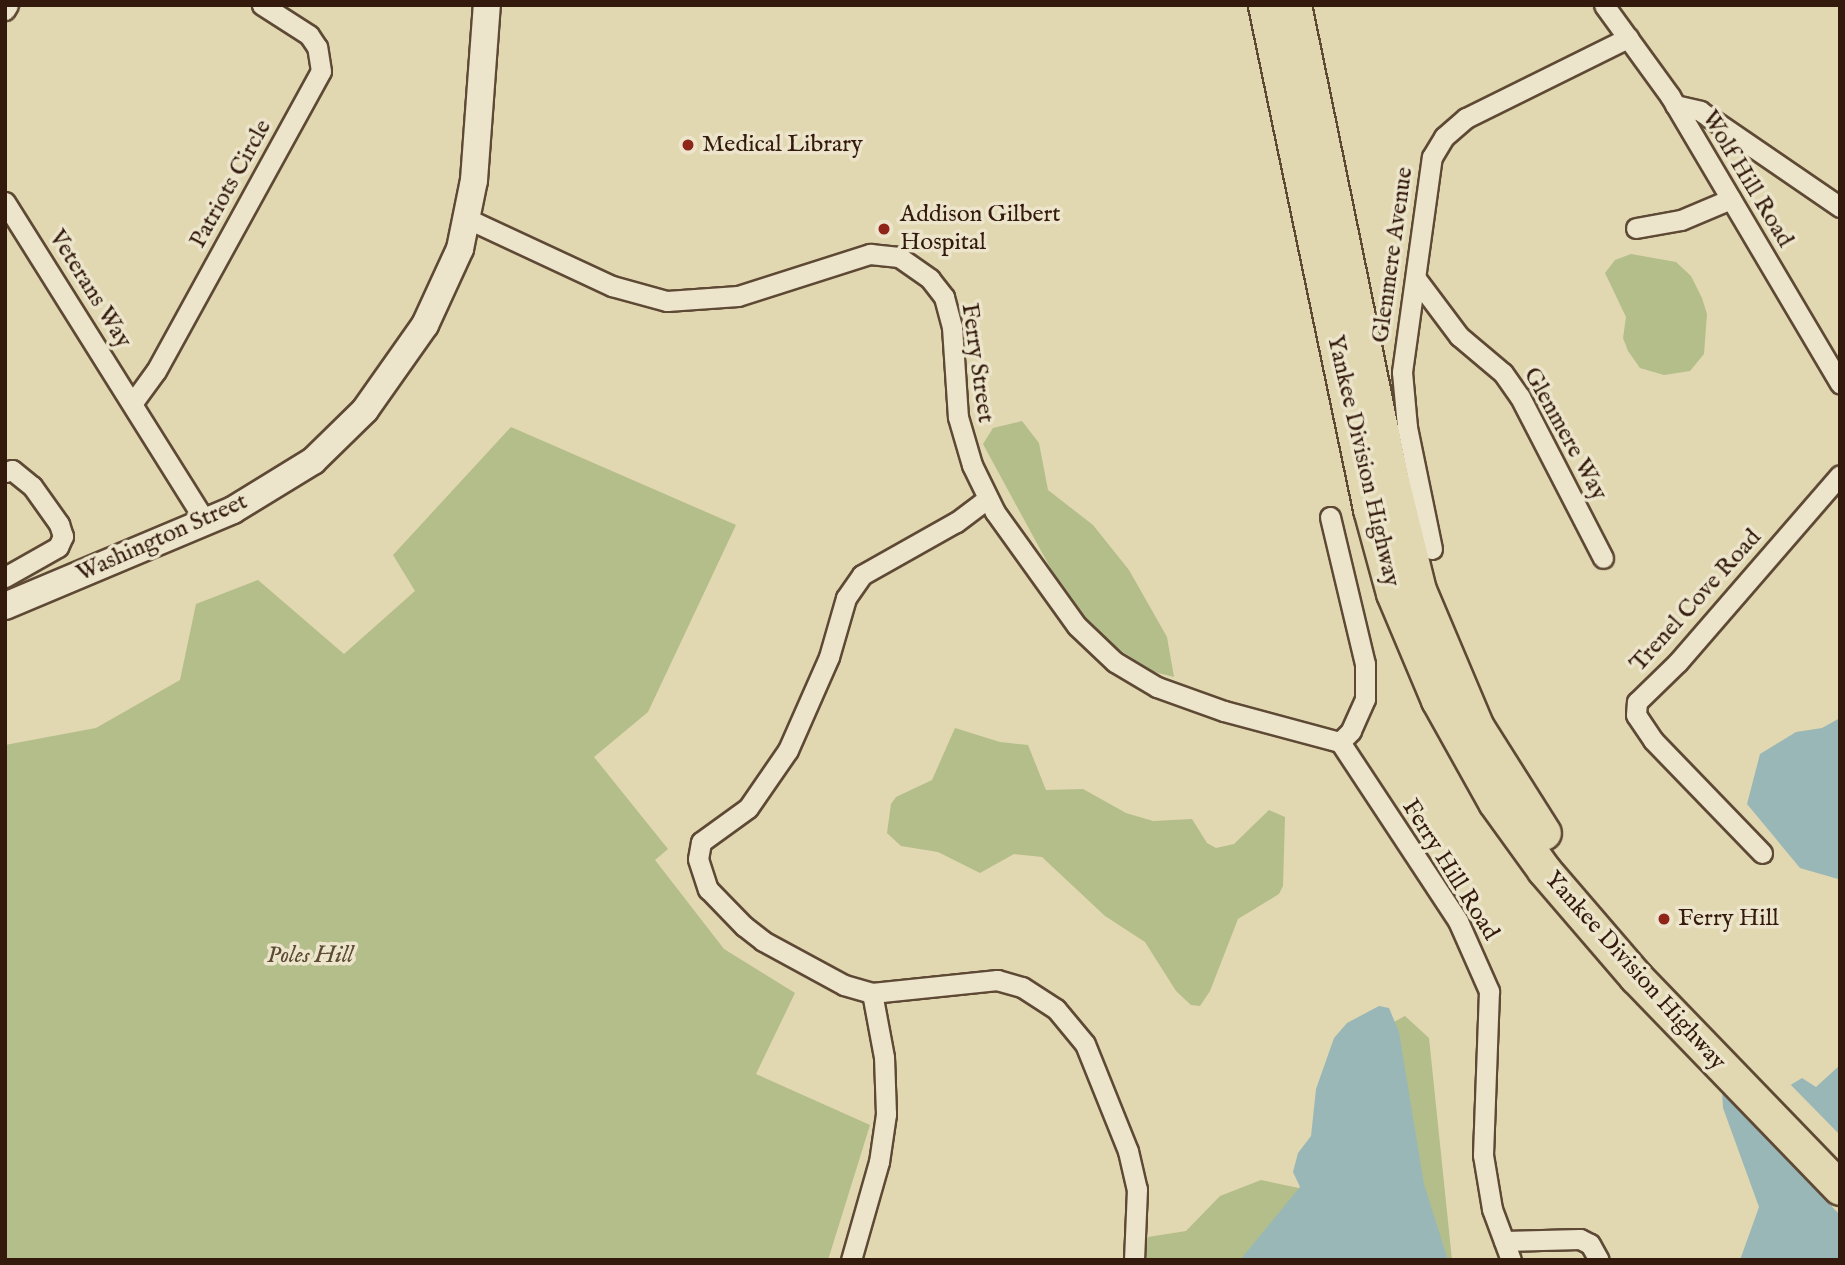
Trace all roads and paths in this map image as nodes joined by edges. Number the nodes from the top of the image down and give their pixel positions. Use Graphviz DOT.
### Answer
graph roads {
  1 [pos="8,5"];
  2 [pos="262,5"];
  3 [pos="486,5"];
  4 [pos="1265,5"];
  5 [pos="1294,5"];
  6 [pos="1604,5"];
  7 [pos="5,10"];
  8 [pos="1628,38"];
  9 [pos="1675,105"];
  10 [pos="1731,199"];
  11 [pos="5,202"];
  12 [pos="1840,207"];
  13 [pos="468,219"];
  14 [pos="1636,228"];
  15 [pos="1418,280"];
  16 [pos="1840,384"];
  17 [pos="134,401"];
  18 [pos="5,472"];
  19 [pos="1840,475"];
  20 [pos="987,499"];
  21 [pos="1330,517"];
  22 [pos="205,521"];
  23 [pos="1432,549"];
  24 [pos="1603,558"];
  25 [pos="5,577"];
  26 [pos="8,602"];
  27 [pos="1340,742"];
  28 [pos="1762,853"];
  29 [pos="872,993"];
  30 [pos="1685,1015"];
  31 [pos="1840,1157"];
  32 [pos="1840,1188"];
  33 [pos="1504,1241"];
  34 [pos="851,1260"];
  35 [pos="1134,1260"];
  36 [pos="1511,1260"];
  37 [pos="1599,1260"];
  1 -- 7 [label="street"];
  2 -- 17 [label="street, Patriots Circle"];
  3 -- 13 [label="main road, Washington Street"];
  4 -- 30 [label="highway, Yankee Division Highway"];
  5 -- 30 [label="highway, Yankee Division Highway"];
  6 -- 8 [label="street, Wolf Hill Road"];
  8 -- 9 [label="street, Wolf Hill Road"];
  8 -- 15 [label="street, Glenmere Avenue"];
  9 -- 10 [label="street, Wolf Hill Road"];
  9 -- 12 [label="street"];
  10 -- 14 [label="street"];
  10 -- 16 [label="street, Wolf Hill Road"];
  11 -- 17 [label="street, Veterans Way"];
  13 -- 20 [label="street, Ferry Street"];
  13 -- 22 [label="main road, Washington Street"];
  15 -- 23 [label="street, Glenmere Avenue"];
  15 -- 24 [label="street, Glenmere Way"];
  17 -- 22 [label="street, Veterans Way"];
  18 -- 25 [label="street"];
  19 -- 28 [label="street, Trenel Cove Road"];
  20 -- 27 [label="street, Ferry Street"];
  20 -- 29 [label="street"];
  21 -- 27 [label="street"];
  22 -- 26 [label="main road, Washington Street"];
  27 -- 33 [label="street, Ferry Hill Road"];
  29 -- 34 [label="street"];
  29 -- 35 [label="street"];
  30 -- 31 [label="highway, Yankee Division Highway"];
  30 -- 32 [label="highway, Yankee Division Highway"];
  33 -- 36 [label="street, Ferry Hill Road"];
  33 -- 37 [label="street"];
}
